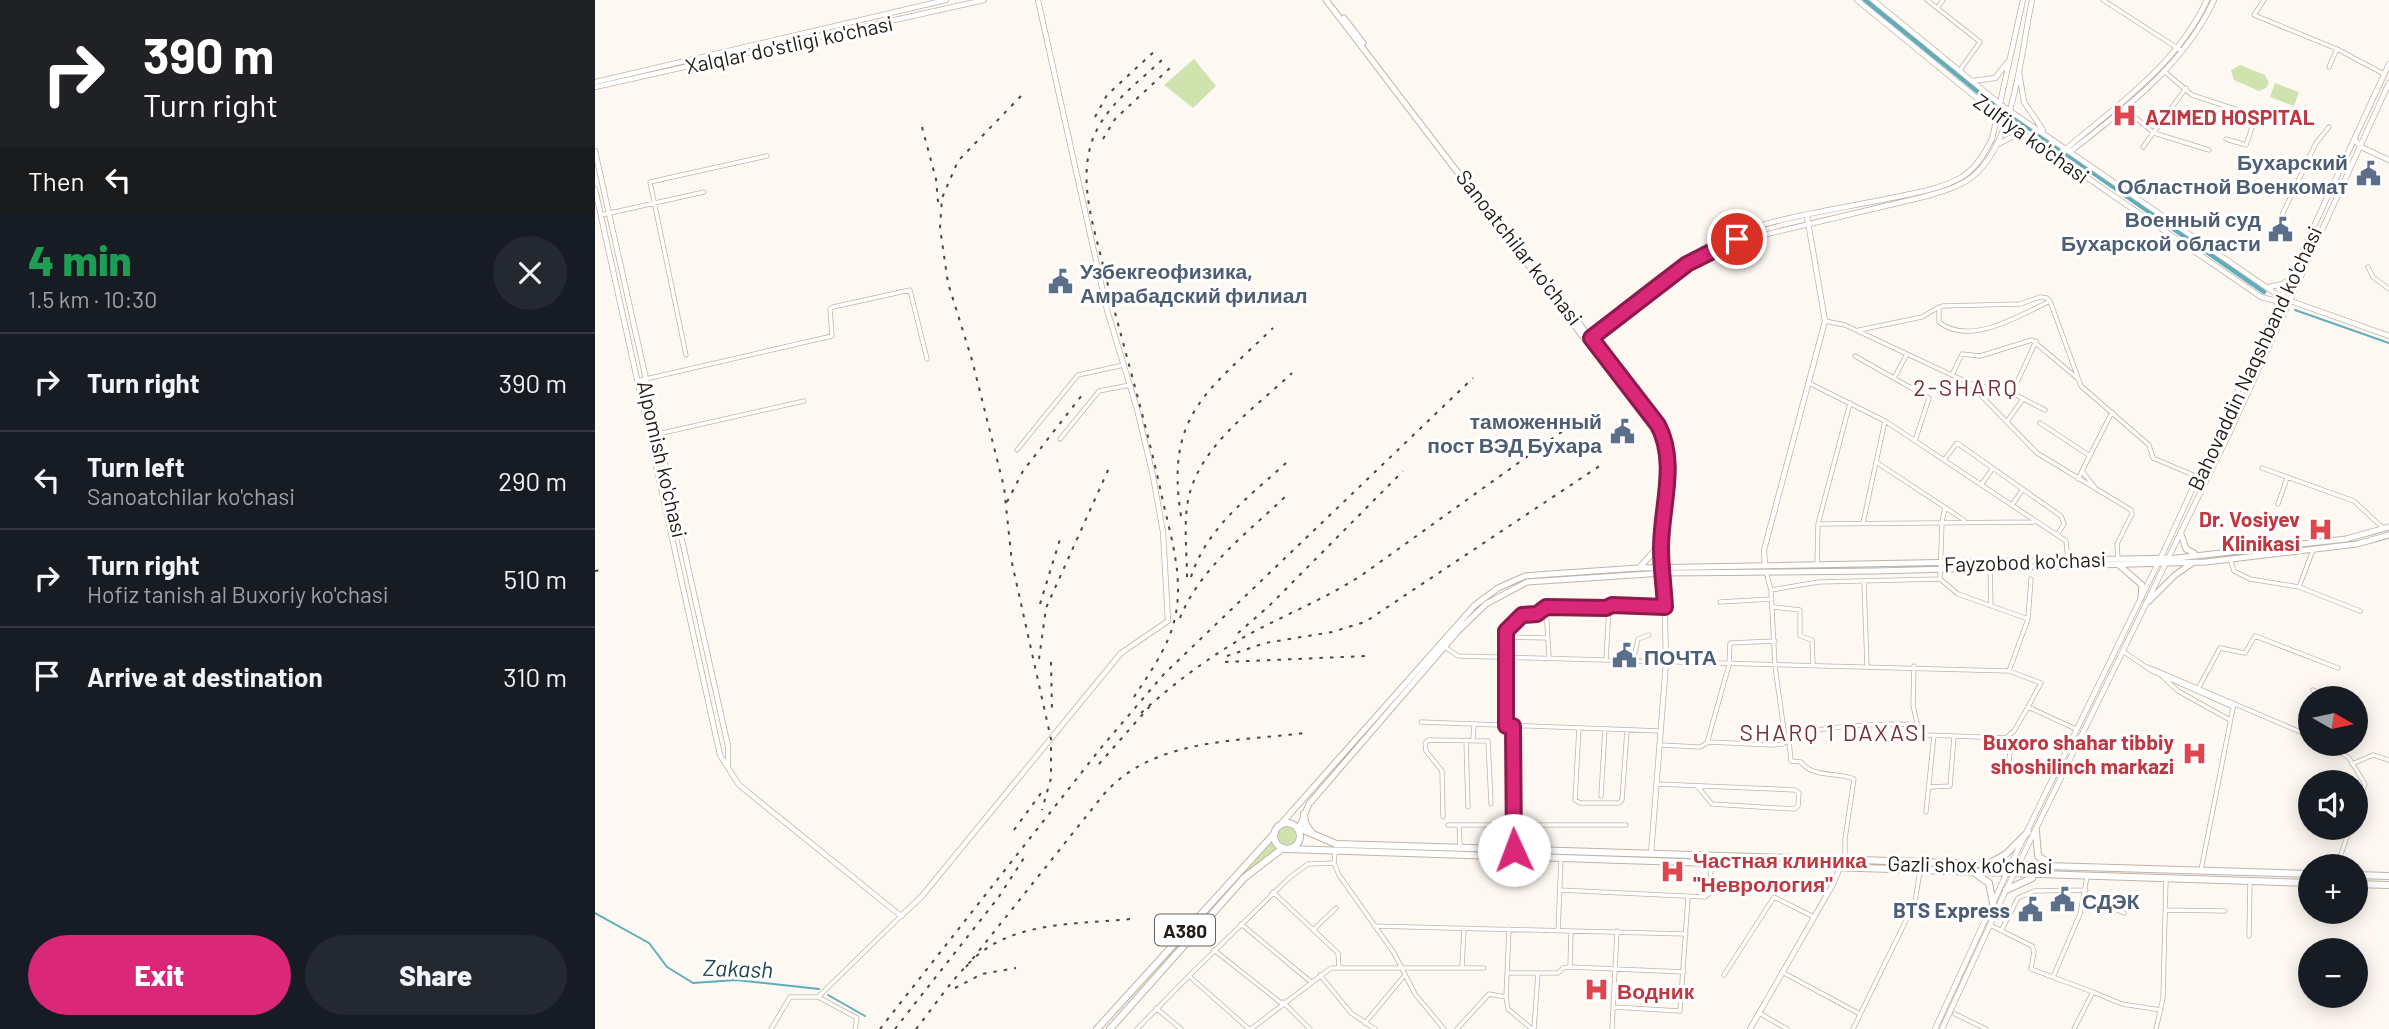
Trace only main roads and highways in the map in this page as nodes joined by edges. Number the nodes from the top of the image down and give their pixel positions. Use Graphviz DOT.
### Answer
graph roads {
  1 [pos="946,0"];
  2 [pos="983,0"];
  3 [pos="1038,0"];
  4 [pos="1328,0"];
  5 [pos="1857,0"];
  6 [pos="1873,0"];
  7 [pos="2023,0"];
  8 [pos="2032,0"];
  9 [pos="2207,0"];
  10 [pos="2214,0"];
  11 [pos="2010,58"];
  12 [pos="2019,62"];
  13 [pos="2389,64"];
  14 [pos="2161,73"];
  15 [pos="1972,80"];
  16 [pos="2389,83"];
  17 [pos="595,84"];
  18 [pos="2000,104"];
  19 [pos="2010,110"];
  20 [pos="1998,116"];
  21 [pos="2006,122"];
  22 [pos="2045,133"];
  23 [pos="2026,135"];
  24 [pos="2355,140"];
  25 [pos="1996,146"];
  26 [pos="2361,147"];
  27 [pos="2069,150"];
  28 [pos="595,151"];
  29 [pos="2389,160"];
  30 [pos="595,189"];
  31 [pos="1808,219"];
  32 [pos="2293,276"];
  33 [pos="2267,286"];
  34 [pos="2266,299"];
  35 [pos="2281,300"];
  36 [pos="2288,302"];
  37 [pos="2275,312"];
  38 [pos="2389,336"];
  39 [pos="1588,337"];
  40 [pos="2388,531"];
  41 [pos="2181,534"];
  42 [pos="1659,549"];
  43 [pos="2201,555"];
  44 [pos="1657,557"];
  45 [pos="2159,561"];
  46 [pos="2168,561"];
  47 [pos="2068,562"];
  48 [pos="2195,562"];
  49 [pos="2112,563"];
  50 [pos="1941,567"];
  51 [pos="1639,568"];
  52 [pos="1649,568"];
  53 [pos="1765,569"];
  54 [pos="1662,570"];
  55 [pos="1639,576"];
  56 [pos="2141,598"];
  57 [pos="2149,601"];
  58 [pos="1395,701"];
  59 [pos="2086,714"];
  60 [pos="2093,718"];
  61 [pos="2078,730"];
  62 [pos="2085,733"];
  63 [pos="729,767"];
  64 [pos="1304,814"];
  65 [pos="1280,825"];
  66 [pos="1299,828"];
  67 [pos="2032,831"];
  68 [pos="1275,832"];
  69 [pos="1318,838"];
  70 [pos="1286,848"];
  71 [pos="1651,854"];
  72 [pos="1986,865"];
  73 [pos="2010,866"];
  74 [pos="2019,866"];
  75 [pos="2053,866"];
  76 [pos="1840,868"];
  77 [pos="1974,873"];
  78 [pos="2006,874"];
  79 [pos="2298,874"];
  80 [pos="2014,875"];
  81 [pos="2368,875"];
  82 [pos="2040,876"];
  83 [pos="2389,876"];
  84 [pos="2298,883"];
  85 [pos="2368,884"];
  86 [pos="2389,885"];
  87 [pos="2006,890"];
  88 [pos="1230,894"];
  89 [pos="1993,903"];
  90 [pos="1229,904"];
  91 [pos="1097,1029"];
  92 [pos="1109,1029"];
  93 [pos="1750,1029"];
  94 [pos="1935,1029"];
  95 [pos="1943,1029"];
  1 -- 17 [label="main road, Xalqlar do'stligi ko'chasi"];
  2 -- 17 [label="main road, Xalqlar do'stligi ko'chasi"];
  3 -- 63 [label="main road, Alpomish ko'chasi"];
  4 -- 39 [label="main road, Sanoatchilar ko'chasi"];
  5 -- 20 [label="main road, Zulfiya ko'chasi"];
  6 -- 15 [label="main road, Zulfiya ko'chasi"];
  7 -- 11 [label="main road"];
  8 -- 12 [label="main road"];
  9 -- 14 [label="main road"];
  10 -- 14 [label="main road"];
  11 -- 15 [label="main road"];
  11 -- 18 [label="main road"];
  12 -- 19 [label="main road"];
  12 -- 22 [label="main road"];
  13 -- 24 [label="main road, Bahovaddin Naqshband ko'chasi"];
  14 -- 27 [label="main road"];
  15 -- 18 [label="main road, Zulfiya ko'chasi"];
  16 -- 26 [label="main road, Bahovaddin Naqshband ko'chasi"];
  18 -- 19 [label="main road, Zulfiya ko'chasi"];
  18 -- 20 [label="main road"];
  19 -- 21 [label="main road"];
  19 -- 22 [label="main road, Zulfiya ko'chasi"];
  20 -- 21 [label="main road, Zulfiya ko'chasi"];
  20 -- 31 [label="main road"];
  21 -- 23 [label="main road, Zulfiya ko'chasi"];
  21 -- 25 [label="main road"];
  22 -- 27 [label="main road, Zulfiya ko'chasi"];
  23 -- 25 [label="main road"];
  23 -- 34 [label="main road, Zulfiya ko'chasi"];
  24 -- 26 [label="main road"];
  24 -- 32 [label="main road, Bahovaddin Naqshband ko'chasi"];
  25 -- 31 [label="main road"];
  26 -- 29 [label="main road"];
  26 -- 36 [label="main road, Bahovaddin Naqshband ko'chasi"];
  27 -- 33 [label="main road, Zulfiya ko'chasi"];
  28 -- 63 [label="main road, Alpomish ko'chasi"];
  30 -- 63 [label="main road, Alpomish ko'chasi"];
  31 -- 39 [label="main road"];
  31 -- 53 [label="main road"];
  32 -- 33 [label="main road"];
  32 -- 35 [label="main road, Bahovaddin Naqshband ko'chasi"];
  33 -- 35 [label="main road, Zulfiya ko'chasi"];
  34 -- 35 [label="main road, Zulfiya ko'chasi"];
  34 -- 37 [label="main road"];
  35 -- 36 [label="main road"];
  35 -- 37 [label="main road, Bahovaddin Naqshband ko'chasi"];
  36 -- 38 [label="main road"];
  36 -- 41 [label="main road, Bahovaddin Naqshband ko'chasi"];
  37 -- 45 [label="main road, Bahovaddin Naqshband ko'chasi"];
  39 -- 42 [label="main road, Sanoatchilar ko'chasi"];
  40 -- 43 [label="main road, Fayzobod ko'chasi"];
  40 -- 48 [label="main road, Fayzobod ko'chasi"];
  41 -- 43 [label="main road"];
  41 -- 46 [label="main road, Bahovaddin Naqshband ko'chasi"];
  42 -- 44 [label="main road, Sanoatchilar ko'chasi"];
  42 -- 51 [label="main road"];
  42 -- 54 [label="main road, Sanoatchilar ko'chasi"];
  43 -- 46 [label="main road, Fayzobod ko'chasi"];
  44 -- 52 [label="main road"];
  44 -- 54 [label="main road, Sanoatchilar ko'chasi"];
  45 -- 46 [label="main road, Fayzobod ko'chasi"];
  45 -- 47 [label="main road, Fayzobod ko'chasi"];
  45 -- 49 [label="main road"];
  45 -- 56 [label="main road, Bahovaddin Naqshband ko'chasi"];
  46 -- 48 [label="main road, Fayzobod ko'chasi"];
  46 -- 57 [label="main road, Bahovaddin Naqshband ko'chasi"];
  47 -- 49 [label="main road"];
  47 -- 50 [label="main road, Fayzobod ko'chasi"];
  48 -- 57 [label="main road"];
  49 -- 56 [label="main road"];
  50 -- 53 [label="main road"];
  50 -- 53 [label="main road, Fayzobod ko'chasi"];
  51 -- 52 [label="main road"];
  51 -- 58 [label="main road"];
  52 -- 54 [label="main road"];
  52 -- 55 [label="main road"];
  53 -- 54 [label="main road, Fayzobod ko'chasi"];
  54 -- 55 [label="main road"];
  54 -- 71 [label="main road"];
  55 -- 58 [label="main road"];
  56 -- 59 [label="main road, Bahovaddin Naqshband ko'chasi"];
  57 -- 60 [label="main road, Bahovaddin Naqshband ko'chasi"];
  58 -- 64 [label="main road"];
  58 -- 65 [label="main road"];
  59 -- 60 [label="main road"];
  59 -- 61 [label="main road, Bahovaddin Naqshband ko'chasi"];
  60 -- 62 [label="main road, Bahovaddin Naqshband ko'chasi"];
  61 -- 62 [label="main road"];
  61 -- 67 [label="main road, Bahovaddin Naqshband ko'chasi"];
  62 -- 67 [label="main road, Bahovaddin Naqshband ko'chasi"];
  64 -- 66 [label="main road"];
  64 -- 69 [label="highway"];
  65 -- 66 [label="highway"];
  65 -- 68 [label="highway"];
  66 -- 69 [label="highway, Gazli shox ko'chasi"];
  66 -- 70 [label="highway"];
  67 -- 72 [label="highway"];
  67 -- 73 [label="main road, Bahovaddin Naqshband ko'chasi"];
  67 -- 74 [label="main road, Bahovaddin Naqshband ko'chasi"];
  67 -- 75 [label="highway"];
  68 -- 70 [label="highway"];
  68 -- 91 [label="highway, A380"];
  69 -- 71 [label="highway, Gazli shox ko'chasi"];
  70 -- 76 [label="highway, Gazli shox ko'chasi"];
  70 -- 88 [label="highway, A380"];
  71 -- 72 [label="highway, Gazli shox ko'chasi"];
  72 -- 73 [label="highway, Gazli shox ko'chasi"];
  73 -- 74 [label="highway, Gazli shox ko'chasi"];
  73 -- 78 [label="main road, Bahovaddin Naqshband ko'chasi"];
  74 -- 75 [label="highway, Gazli shox ko'chasi"];
  74 -- 80 [label="main road, Bahovaddin Naqshband ko'chasi"];
  75 -- 79 [label="highway, Gazli shox ko'chasi"];
  76 -- 77 [label="highway, Gazli shox ko'chasi"];
  76 -- 93 [label="main road"];
  77 -- 78 [label="highway, Gazli shox ko'chasi"];
  77 -- 89 [label="highway"];
  78 -- 80 [label="highway, Gazli shox ko'chasi"];
  78 -- 89 [label="main road, Bahovaddin Naqshband ko'chasi"];
  80 -- 82 [label="highway, Gazli shox ko'chasi"];
  80 -- 87 [label="main road, Bahovaddin Naqshband ko'chasi"];
  81 -- 83 [label="highway"];
  82 -- 84 [label="highway, Gazli shox ko'chasi"];
  82 -- 87 [label="highway"];
  85 -- 86 [label="highway"];
  87 -- 95 [label="main road, Bahovaddin Naqshband ko'chasi"];
  88 -- 90 [label="highway"];
  88 -- 92 [label="highway, A380"];
  89 -- 94 [label="main road, Bahovaddin Naqshband ko'chasi"];
}
